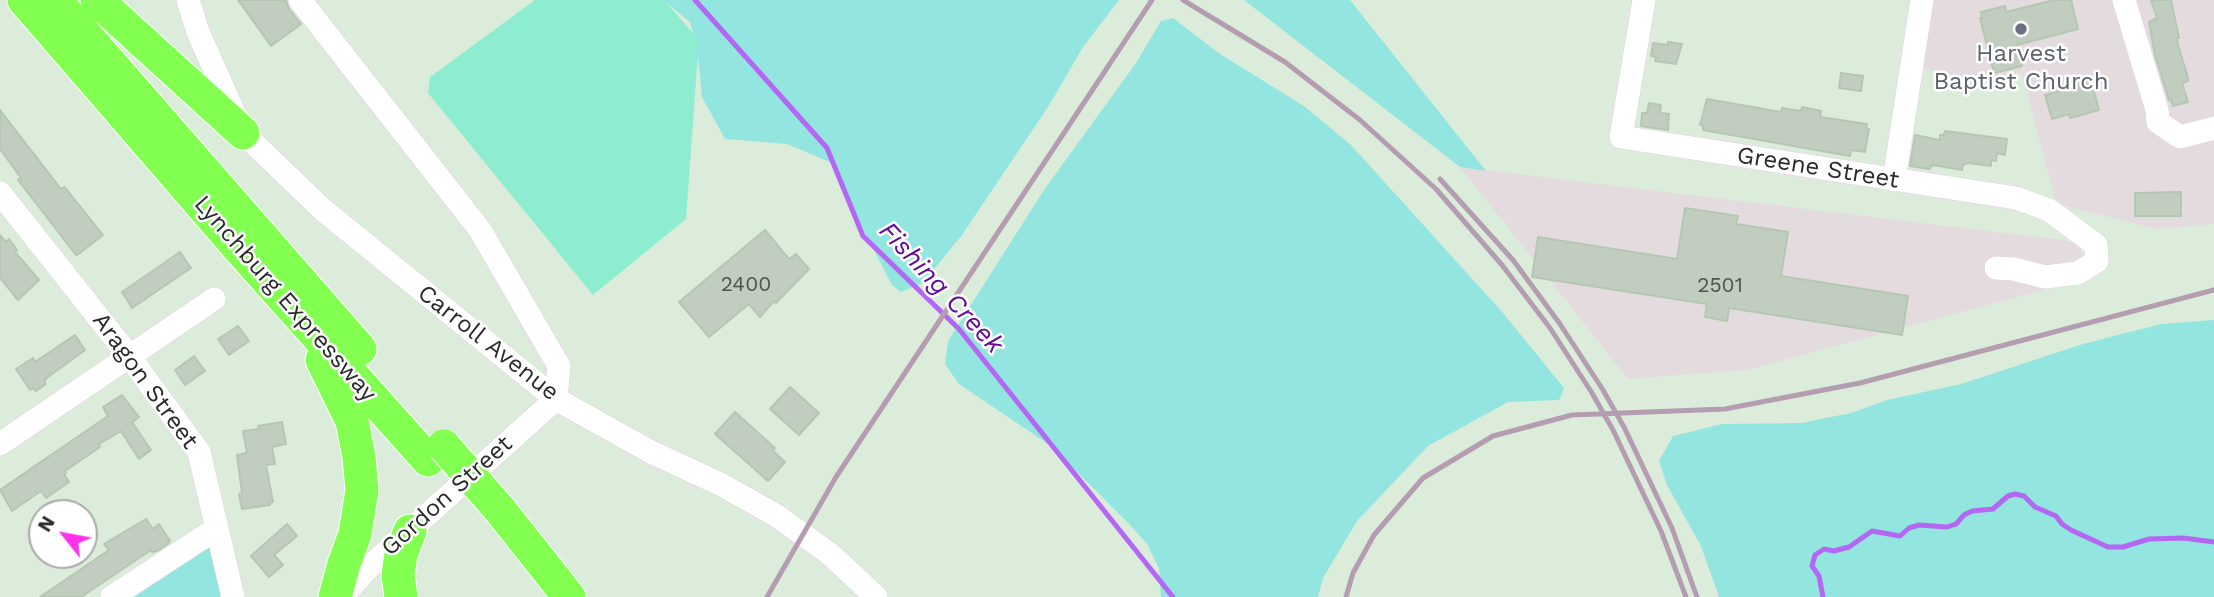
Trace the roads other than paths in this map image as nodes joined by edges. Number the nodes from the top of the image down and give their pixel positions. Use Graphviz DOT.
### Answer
graph roads {
  1 [pos="24,0"];
  2 [pos="55,0"];
  3 [pos="97,0"];
  4 [pos="188,0"];
  5 [pos="300,0"];
  6 [pos="1644,0"];
  7 [pos="1922,0"];
  8 [pos="2124,0"];
  9 [pos="2214,128"];
  10 [pos="243,133"];
  11 [pos="1894,180"];
  12 [pos="0,193"];
  13 [pos="1996,268"];
  14 [pos="214,299"];
  15 [pos="294,309"];
  16 [pos="129,356"];
  17 [pos="556,399"];
  18 [pos="0,444"];
  19 [pos="436,453"];
  20 [pos="492,517"];
  21 [pos="216,529"];
  22 [pos="410,530"];
  23 [pos="112,597"];
  24 [pos="233,597"];
  25 [pos="335,597"];
  26 [pos="342,597"];
  27 [pos="401,597"];
  28 [pos="545,597"];
  29 [pos="569,597"];
  30 [pos="876,597"];
  1 -- 15 [label="highway, Lynchburg Expressway"];
  2 -- 19 [label="highway, Lynchburg Expressway"];
  3 -- 10 [label="highway"];
  4 -- 10 [label="street, Carroll Avenue"];
  5 -- 17 [label="street"];
  6 -- 11 [label="street, Greene Street"];
  7 -- 11 [label="street"];
  8 -- 9 [label="street"];
  10 -- 17 [label="street, Carroll Avenue"];
  11 -- 13 [label="street, Greene Street"];
  12 -- 16 [label="street, Aragon Street"];
  14 -- 16 [label="street"];
  15 -- 19 [label="highway, Lynchburg Expressway"];
  15 -- 25 [label="highway"];
  16 -- 18 [label="street"];
  16 -- 21 [label="street, Aragon Street"];
  17 -- 22 [label="street, Gordon Street"];
  17 -- 30 [label="street, Carroll Avenue"];
  19 -- 20 [label="highway, Lynchburg Expressway"];
  20 -- 28 [label="highway, Lynchburg Expressway"];
  20 -- 29 [label="highway, Lynchburg Expressway"];
  21 -- 23 [label="street"];
  21 -- 24 [label="street, Aragon Street"];
  22 -- 26 [label="street, Gordon Street"];
  22 -- 27 [label="highway"];
}
